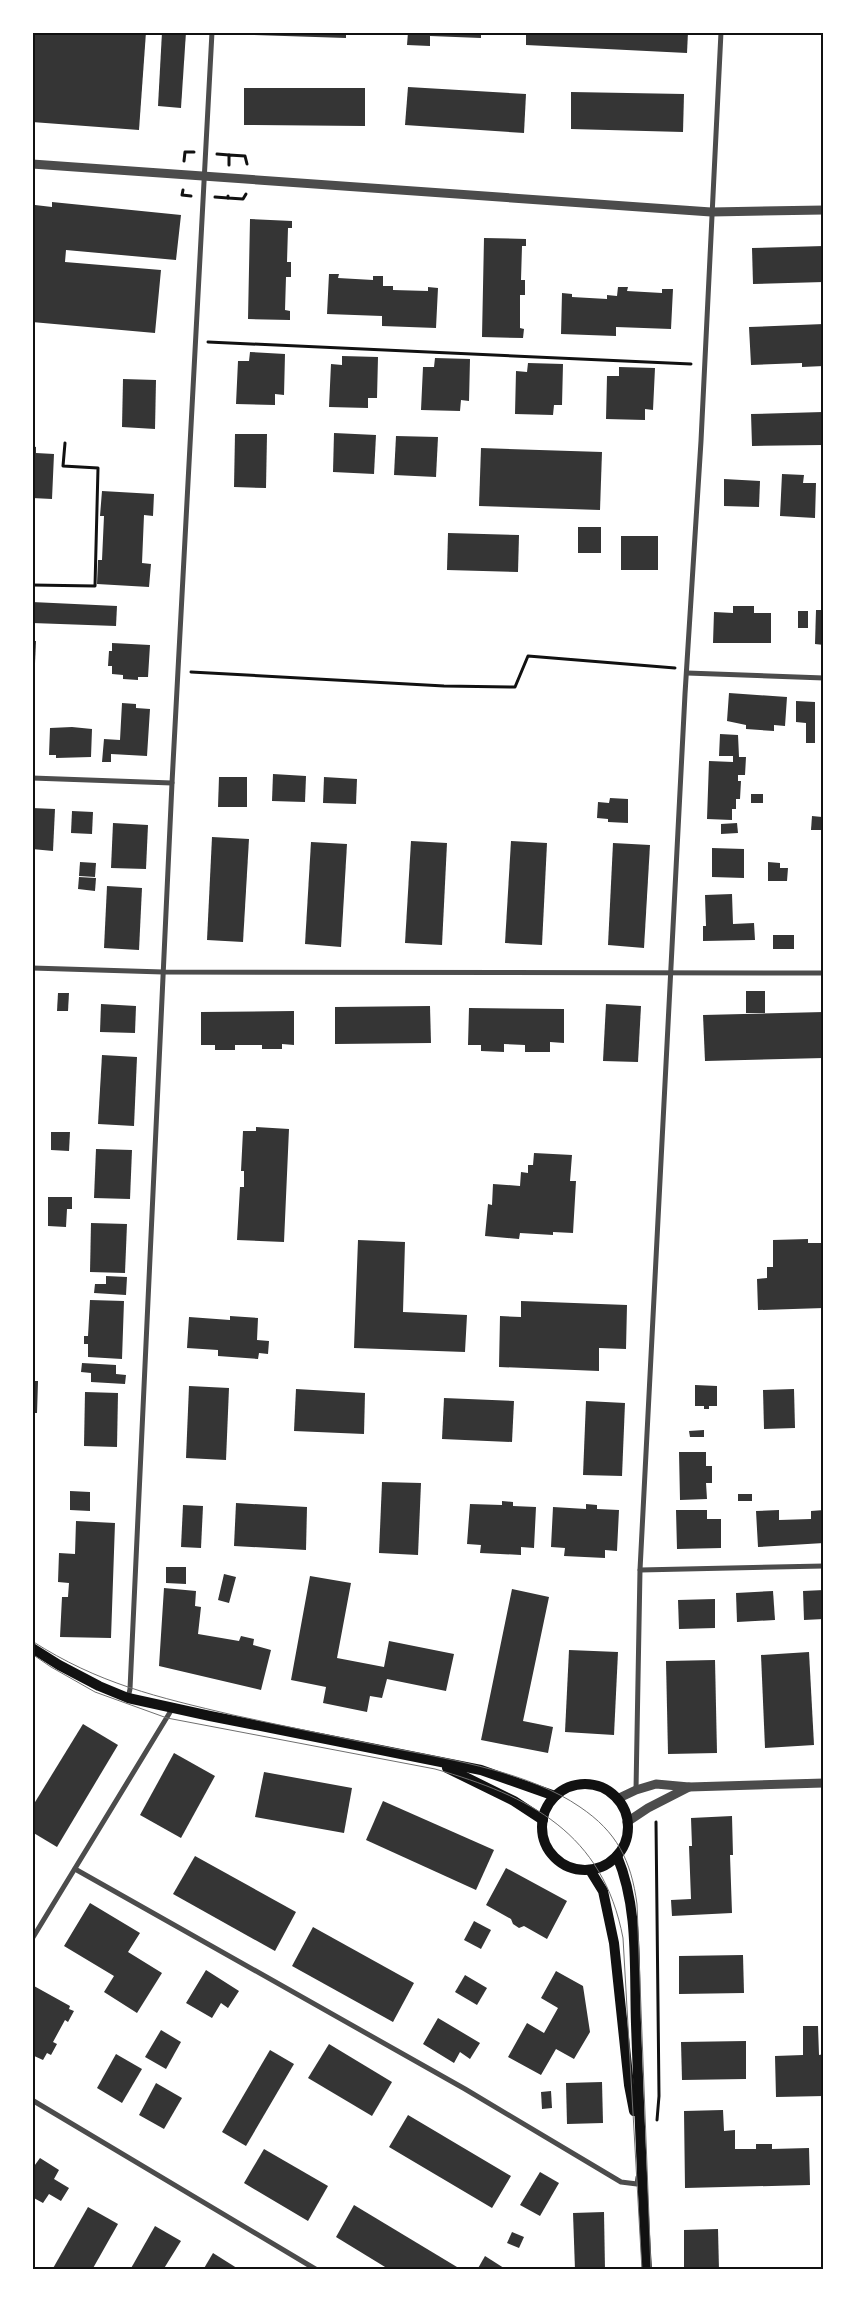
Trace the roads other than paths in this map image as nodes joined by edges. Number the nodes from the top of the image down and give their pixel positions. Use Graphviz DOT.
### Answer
graph roads {
  1 [pos="212,32"];
  2 [pos="721,32"];
  3 [pos="32,164"];
  4 [pos="204,176"];
  5 [pos="824,210"];
  6 [pos="711,212"];
  7 [pos="687,671"];
  8 [pos="824,678"];
  9 [pos="32,778"];
  10 [pos="172,783"];
  11 [pos="32,968"];
  12 [pos="162,972"];
  13 [pos="671,973"];
  14 [pos="824,973"];
  15 [pos="824,1566"];
  16 [pos="640,1570"];
  17 [pos="32,1648"];
  18 [pos="128,1698"];
  19 [pos="172,1709"];
  20 [pos="432,1761"];
  21 [pos="824,1783"];
  22 [pos="689,1787"];
  23 [pos="636,1790"];
  24 [pos="555,1796"];
  25 [pos="617,1799"];
  26 [pos="543,1820"];
  27 [pos="627,1822"];
  28 [pos="617,1856"];
  29 [pos="75,1869"];
  30 [pos="590,1870"];
  31 [pos="32,1939"];
  32 [pos="32,2100"];
  33 [pos="639,2137"];
  34 [pos="317,2270"];
  35 [pos="647,2270"];
  1 -- 4 [label="street"];
  2 -- 6 [label="street"];
  3 -- 4 [label="street"];
  4 -- 6 [label="street"];
  4 -- 10 [label="street"];
  5 -- 6 [label="street"];
  6 -- 7 [label="street"];
  7 -- 8 [label="street"];
  7 -- 13 [label="street"];
  9 -- 10 [label="street"];
  10 -- 12 [label="street"];
  11 -- 12 [label="street"];
  12 -- 13 [label="street"];
  12 -- 18 [label="street"];
  13 -- 14 [label="street"];
  13 -- 16 [label="street"];
  15 -- 16 [label="street"];
  16 -- 23 [label="street"];
  17 -- 18 [label="main road"];
  18 -- 19 [label="main road"];
  19 -- 20 [label="main road"];
  19 -- 29 [label="street"];
  20 -- 24 [label="main road"];
  20 -- 26 [label="main road"];
  21 -- 22 [label="street"];
  22 -- 23 [label="street"];
  22 -- 27 [label="street"];
  23 -- 25 [label="street"];
  24 -- 25 [label="main road"];
  24 -- 26 [label="main road"];
  25 -- 27 [label="main road"];
  26 -- 30 [label="main road"];
  27 -- 28 [label="main road"];
  28 -- 30 [label="main road"];
  28 -- 33 [label="main road"];
  29 -- 31 [label="street"];
  29 -- 33 [label="street"];
  30 -- 33 [label="main road"];
  32 -- 34 [label="street"];
  33 -- 35 [label="main road"];
}
